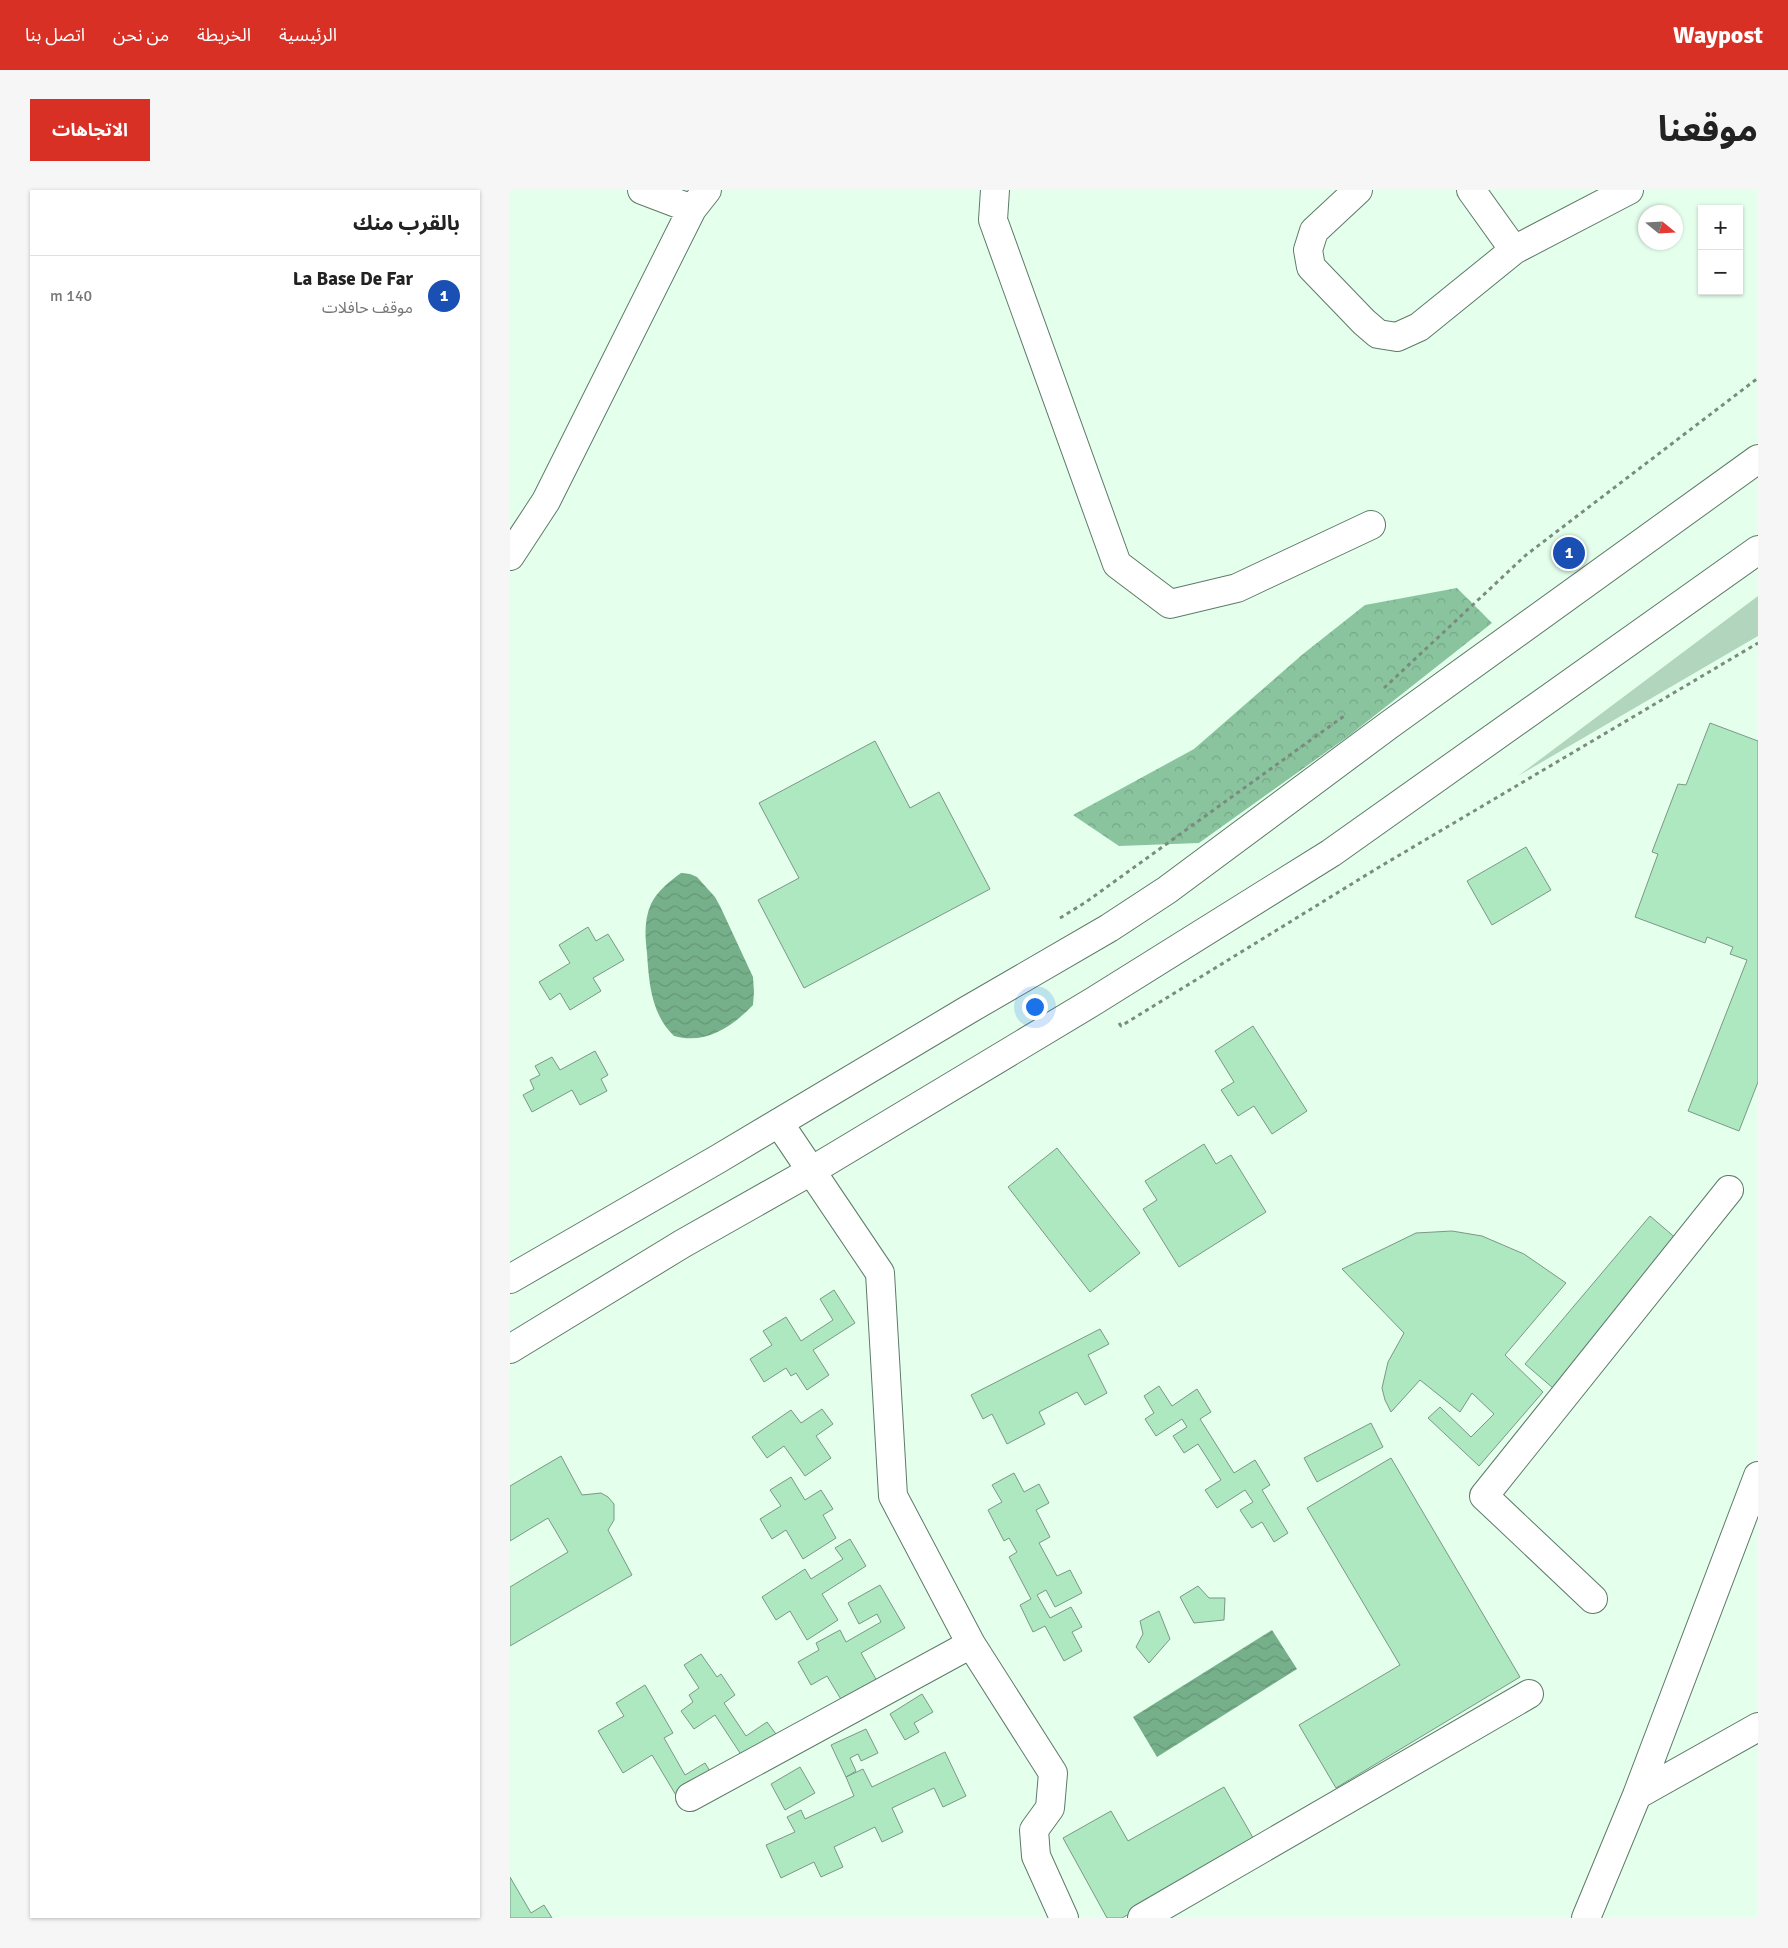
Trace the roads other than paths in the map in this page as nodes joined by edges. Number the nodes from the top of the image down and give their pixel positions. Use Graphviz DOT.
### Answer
graph roads {
  1 [pos="642,190"];
  2 [pos="995,190"];
  3 [pos="1358,190"];
  4 [pos="1471,190"];
  5 [pos="1629,190"];
  6 [pos="700,200"];
  7 [pos="1514,250"];
  8 [pos="1758,459"];
  9 [pos="1371,525"];
  10 [pos="1758,550"];
  11 [pos="510,556"];
  12 [pos="779,1123"];
  13 [pos="811,1171"];
  14 [pos="1729,1190"];
  15 [pos="510,1278"];
  16 [pos="510,1349"];
  17 [pos="1755,1494"];
  18 [pos="1592,1598"];
  19 [pos="971,1644"];
  20 [pos="1530,1694"];
  21 [pos="1758,1727"];
  22 [pos="1637,1795"];
  23 [pos="690,1797"];
  24 [pos="1064,1918"];
  25 [pos="1142,1918"];
  26 [pos="1586,1918"];
  1 -- 6 [label="main road"];
  2 -- 9 [label="main road"];
  3 -- 7 [label="main road"];
  4 -- 7 [label="main road"];
  5 -- 7 [label="main road"];
  6 -- 11 [label="main road"];
  8 -- 12 [label="main road"];
  10 -- 13 [label="main road"];
  12 -- 13 [label="main road"];
  12 -- 15 [label="main road"];
  13 -- 16 [label="main road"];
  13 -- 19 [label="main road"];
  14 -- 18 [label="main road"];
  17 -- 22 [label="main road"];
  19 -- 23 [label="main road"];
  19 -- 24 [label="main road"];
  20 -- 25 [label="main road"];
  21 -- 22 [label="main road"];
  22 -- 26 [label="main road"];
}
